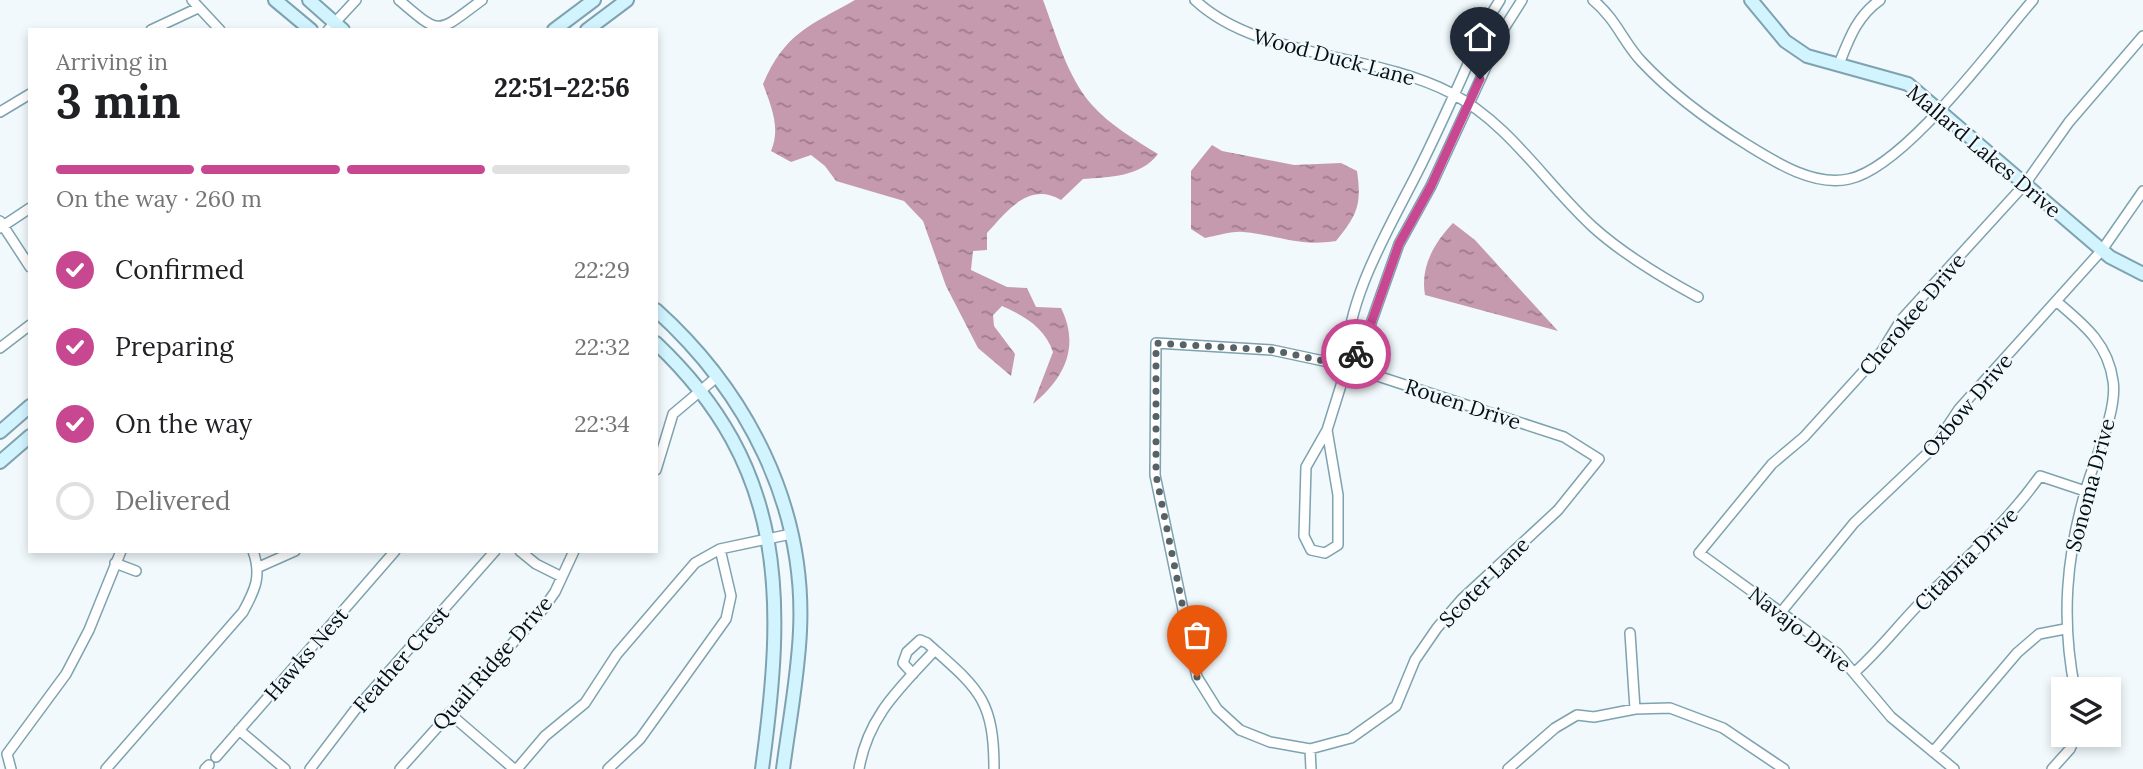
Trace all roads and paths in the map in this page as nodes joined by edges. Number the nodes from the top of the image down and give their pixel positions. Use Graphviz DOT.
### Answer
graph roads {
  1 [pos="275,0"];
  2 [pos="309,0"];
  3 [pos="356,0"];
  4 [pos="399,0"];
  5 [pos="482,0"];
  6 [pos="594,0"];
  7 [pos="626,0"];
  8 [pos="1195,0"];
  9 [pos="1500,0"];
  10 [pos="1522,0"];
  11 [pos="1594,0"];
  12 [pos="1751,0"];
  13 [pos="1880,0"];
  14 [pos="2033,0"];
  15 [pos="195,4"];
  16 [pos="336,27"];
  17 [pos="154,28"];
  18 [pos="218,28"];
  19 [pos="309,28"];
  20 [pos="557,28"];
  21 [pos="590,28"];
  22 [pos="2143,36"];
  23 [pos="1839,64"];
  24 [pos="28,94"];
  25 [pos="1454,94"];
  26 [pos="1469,104"];
  27 [pos="1940,109"];
  28 [pos="0,112"];
  29 [pos="2025,184"];
  30 [pos="2143,191"];
  31 [pos="28,209"];
  32 [pos="1,225"];
  33 [pos="2102,250"];
  34 [pos="28,264"];
  35 [pos="2143,274"];
  36 [pos="1698,298"];
  37 [pos="2056,301"];
  38 [pos="658,312"];
  39 [pos="28,327"];
  40 [pos="658,344"];
  41 [pos="0,348"];
  42 [pos="1347,366"];
  43 [pos="719,376"];
  44 [pos="701,389"];
  45 [pos="28,408"];
  46 [pos="1327,430"];
  47 [pos="0,432"];
  48 [pos="28,438"];
  49 [pos="1599,459"];
  50 [pos="0,462"];
  51 [pos="658,463"];
  52 [pos="2085,491"];
  53 [pos="792,534"];
  54 [pos="769,539"];
  55 [pos="720,549"];
  56 [pos="120,553"];
  57 [pos="254,553"];
  58 [pos="290,553"];
  59 [pos="393,553"];
  60 [pos="493,553"];
  61 [pos="522,553"];
  62 [pos="573,553"];
  63 [pos="1699,553"];
  64 [pos="115,563"];
  65 [pos="259,567"];
  66 [pos="136,571"];
  67 [pos="562,577"];
  68 [pos="1782,611"];
  69 [pos="2065,629"];
  70 [pos="1630,633"];
  71 [pos="934,650"];
  72 [pos="1855,672"];
  73 [pos="913,674"];
  74 [pos="2073,677"];
  75 [pos="1635,709"];
  76 [pos="449,713"];
  77 [pos="239,730"];
  78 [pos="2071,747"];
  79 [pos="1310,749"];
  80 [pos="1933,752"];
  81 [pos="216,757"];
  82 [pos="11,769"];
  83 [pos="106,769"];
  84 [pos="285,769"];
  85 [pos="310,769"];
  86 [pos="400,769"];
  87 [pos="515,769"];
  88 [pos="608,769"];
  89 [pos="762,769"];
  90 [pos="783,769"];
  91 [pos="859,769"];
  92 [pos="995,769"];
  93 [pos="1311,769"];
  94 [pos="1508,769"];
  95 [pos="1784,769"];
  96 [pos="1954,769"];
  97 [pos="2052,769"];
  1 -- 19 [label="main road"];
  2 -- 16 [label="main road"];
  3 -- 16 [label="street"];
  4 -- 5 [label="street"];
  6 -- 20 [label="main road"];
  7 -- 21 [label="main road"];
  8 -- 25 [label="street, Wood Duck Lane"];
  9 -- 25 [label="street"];
  10 -- 26 [label="street"];
  11 -- 27 [label="street"];
  12 -- 23 [label="main road, Mallard Lakes Drive"];
  13 -- 23 [label="street"];
  14 -- 27 [label="street"];
  15 -- 17 [label="street"];
  15 -- 18 [label="street"];
  22 -- 29 [label="street, Cherokee Drive"];
  23 -- 27 [label="main road, Mallard Lakes Drive"];
  24 -- 28 [label="street"];
  25 -- 26 [label="street, Wood Duck Lane"];
  25 -- 42 [label="street"];
  26 -- 36 [label="street, Wood Duck Lane"];
  26 -- 42 [label="street"];
  27 -- 29 [label="main road, Mallard Lakes Drive"];
  29 -- 33 [label="main road, Mallard Lakes Drive"];
  29 -- 63 [label="street, Cherokee Drive"];
  30 -- 33 [label="street, Oxbow Drive"];
  31 -- 32 [label="street"];
  32 -- 34 [label="street"];
  33 -- 35 [label="main road, Mallard Lakes Drive"];
  33 -- 37 [label="street, Oxbow Drive"];
  37 -- 52 [label="street, Sonoma Drive"];
  37 -- 68 [label="street, Oxbow Drive"];
  38 -- 43 [label="main road"];
  39 -- 41 [label="street"];
  40 -- 44 [label="main road"];
  42 -- 46 [label="street"];
  42 -- 49 [label="street, Rouen Drive"];
  42 -- 79 [label="street, Rouen Drive"];
  43 -- 44 [label="street"];
  43 -- 53 [label="main road"];
  44 -- 51 [label="street"];
  44 -- 54 [label="main road"];
  45 -- 47 [label="main road"];
  46 -- 46 [label="street"];
  48 -- 50 [label="main road"];
  49 -- 79 [label="street, Scoter Lane"];
  52 -- 69 [label="street, Sonoma Drive"];
  52 -- 72 [label="street, Citabria Drive"];
  53 -- 54 [label="street"];
  53 -- 90 [label="main road"];
  54 -- 55 [label="street"];
  54 -- 89 [label="main road"];
  55 -- 87 [label="street"];
  55 -- 88 [label="street"];
  56 -- 64 [label="street"];
  57 -- 65 [label="street"];
  58 -- 65 [label="street"];
  59 -- 77 [label="street, Hawks Nest"];
  60 -- 85 [label="street, Feather Crest"];
  61 -- 67 [label="street"];
  62 -- 67 [label="street, Quail Ridge Drive"];
  63 -- 68 [label="street, Navajo Drive"];
  64 -- 66 [label="street"];
  64 -- 82 [label="street"];
  65 -- 83 [label="street"];
  67 -- 76 [label="street, Quail Ridge Drive"];
  68 -- 72 [label="street, Navajo Drive"];
  69 -- 74 [label="street, Sonoma Drive"];
  69 -- 80 [label="street"];
  70 -- 75 [label="street"];
  71 -- 73 [label="street"];
  71 -- 73 [label="street"];
  71 -- 92 [label="street"];
  72 -- 80 [label="street, Navajo Drive"];
  73 -- 91 [label="street"];
  75 -- 94 [label="street"];
  75 -- 95 [label="street"];
  76 -- 86 [label="street, Quail Ridge Drive"];
  76 -- 87 [label="street"];
  77 -- 81 [label="street, Hawks Nest"];
  77 -- 84 [label="street"];
  78 -- 97 [label="street"];
  79 -- 93 [label="street"];
  80 -- 96 [label="street, Navajo Drive"];
}
